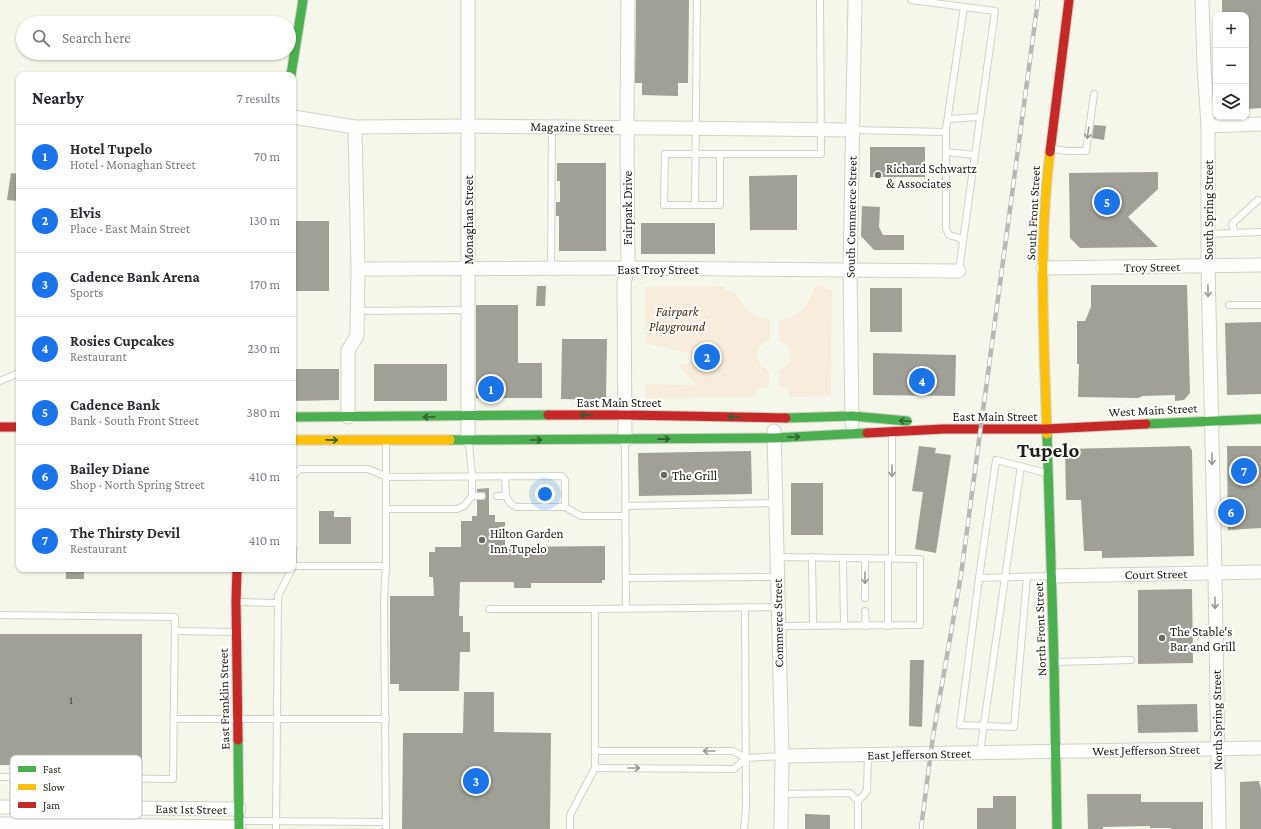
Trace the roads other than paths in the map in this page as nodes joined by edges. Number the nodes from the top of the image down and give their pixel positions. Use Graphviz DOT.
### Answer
graph roads {
  1 [pos="303,0"];
  2 [pos="468,0"];
  3 [pos="628,0"];
  4 [pos="697,0"];
  5 [pos="820,0"];
  6 [pos="855,0"];
  7 [pos="911,0"];
  8 [pos="1070,0"];
  9 [pos="1202,0"];
  10 [pos="964,7"];
  11 [pos="296,44"];
  12 [pos="293,60"];
  13 [pos="291,72"];
  14 [pos="1094,94"];
  15 [pos="296,117"];
  16 [pos="980,117"];
  17 [pos="948,119"];
  18 [pos="1261,124"];
  19 [pos="468,126"];
  20 [pos="552,126"];
  21 [pos="1208,126"];
  22 [pos="356,127"];
  23 [pos="627,128"];
  24 [pos="696,129"];
  25 [pos="821,130"];
  26 [pos="852,130"];
  27 [pos="946,132"];
  28 [pos="1050,149"];
  29 [pos="946,152"];
  30 [pos="696,154"];
  31 [pos="720,154"];
  32 [pos="975,155"];
  33 [pos="1258,200"];
  34 [pos="695,205"];
  35 [pos="1261,232"];
  36 [pos="1235,233"];
  37 [pos="1208,234"];
  38 [pos="963,241"];
  39 [pos="1261,265"];
  40 [pos="1208,266"];
  41 [pos="551,268"];
  42 [pos="628,268"];
  43 [pos="1043,268"];
  44 [pos="358,269"];
  45 [pos="468,269"];
  46 [pos="850,270"];
  47 [pos="959,270"];
  48 [pos="1229,305"];
  49 [pos="1261,305"];
  50 [pos="468,310"];
  51 [pos="357,311"];
  52 [pos="16,374"];
  53 [pos="0,381"];
  54 [pos="625,415"];
  55 [pos="468,416"];
  56 [pos="852,416"];
  57 [pos="348,417"];
  58 [pos="296,418"];
  59 [pos="773,418"];
  60 [pos="1261,419"];
  61 [pos="1211,420"];
  62 [pos="0,427"];
  63 [pos="16,427"];
  64 [pos="943,429"];
  65 [pos="1046,429"];
  66 [pos="892,432"];
  67 [pos="852,434"];
  68 [pos="774,438"];
  69 [pos="296,440"];
  70 [pos="468,440"];
  71 [pos="625,440"];
  72 [pos="386,441"];
  73 [pos="1021,466"];
  74 [pos="296,473"];
  75 [pos="1048,474"];
  76 [pos="472,476"];
  77 [pos="505,476"];
  78 [pos="387,477"];
  79 [pos="472,496"];
  80 [pos="482,496"];
  81 [pos="497,496"];
  82 [pos="506,496"];
  83 [pos="775,503"];
  84 [pos="625,506"];
  85 [pos="565,507"];
  86 [pos="387,508"];
  87 [pos="625,516"];
  88 [pos="777,557"];
  89 [pos="812,557"];
  90 [pos="843,558"];
  91 [pos="865,558"];
  92 [pos="890,558"];
  93 [pos="386,566"];
  94 [pos="296,567"];
  95 [pos="237,572"];
  96 [pos="290,572"];
  97 [pos="1261,572"];
  98 [pos="1215,573"];
  99 [pos="1052,576"];
  100 [pos="777,577"];
  101 [pos="1027,577"];
  102 [pos="626,578"];
  103 [pos="979,578"];
  104 [pos="1005,578"];
  105 [pos="865,598"];
  106 [pos="236,602"];
  107 [pos="278,603"];
  108 [pos="745,607"];
  109 [pos="777,607"];
  110 [pos="626,608"];
  111 [pos="489,609"];
  112 [pos="595,609"];
  113 [pos="866,612"];
  114 [pos="0,615"];
  115 [pos="778,626"];
  116 [pos="813,626"];
  117 [pos="844,626"];
  118 [pos="866,626"];
  119 [pos="888,626"];
  120 [pos="175,632"];
  121 [pos="237,632"];
  122 [pos="1132,660"];
  123 [pos="1054,662"];
  124 [pos="238,719"];
  125 [pos="277,719"];
  126 [pos="174,720"];
  127 [pos="386,720"];
  128 [pos="984,726"];
  129 [pos="1218,748"];
  130 [pos="1261,748"];
  131 [pos="595,750"];
  132 [pos="1056,751"];
  133 [pos="980,752"];
  134 [pos="868,755"];
  135 [pos="782,756"];
  136 [pos="746,758"];
  137 [pos="595,768"];
  138 [pos="0,777"];
  139 [pos="10,777"];
  140 [pos="142,779"];
  141 [pos="782,794"];
  142 [pos="858,801"];
  143 [pos="0,807"];
  144 [pos="10,808"];
  145 [pos="142,815"];
  146 [pos="239,821"];
  147 [pos="277,821"];
  148 [pos="0,824"];
  149 [pos="386,826"];
  150 [pos="276,829"];
  151 [pos="570,829"];
  152 [pos="744,829"];
  153 [pos="781,829"];
  154 [pos="858,829"];
  155 [pos="1057,829"];
  156 [pos="1219,829"];
  1 -- 11 [label="main road"];
  2 -- 19 [label="street, Monaghan Street"];
  3 -- 23 [label="street, Fairpark Drive"];
  4 -- 24 [label="lane"];
  5 -- 25 [label="lane"];
  6 -- 26 [label="street, South Commerce Street"];
  7 -- 10 [label="lane"];
  8 -- 28 [label="main road, South Front Street"];
  9 -- 21 [label="street, South Spring Street"];
  10 -- 16 [label="lane"];
  10 -- 17 [label="lane"];
  12 -- 13 [label="main road"];
  14 -- 28 [label="lane, one-way"];
  15 -- 22 [label="street, Magazine Street"];
  16 -- 17 [label="lane"];
  16 -- 32 [label="lane"];
  17 -- 27 [label="lane"];
  18 -- 21 [label="street"];
  19 -- 20 [label="street, Magazine Street"];
  19 -- 22 [label="street, Magazine Street"];
  19 -- 45 [label="street, Monaghan Street"];
  20 -- 23 [label="street, Magazine Street"];
  20 -- 41 [label="lane"];
  21 -- 37 [label="street, South Spring Street"];
  22 -- 44 [label="street"];
  23 -- 24 [label="street, Magazine Street"];
  23 -- 42 [label="street, Fairpark Drive"];
  24 -- 25 [label="street, Magazine Street"];
  24 -- 30 [label="lane"];
  25 -- 26 [label="street, Magazine Street"];
  25 -- 31 [label="lane"];
  26 -- 27 [label="lane"];
  26 -- 46 [label="street, South Commerce Street"];
  27 -- 29 [label="lane"];
  28 -- 43 [label="main road, South Front Street"];
  29 -- 32 [label="lane"];
  29 -- 38 [label="lane"];
  30 -- 31 [label="lane"];
  30 -- 34 [label="lane"];
  30 -- 34 [label="lane"];
  31 -- 34 [label="lane"];
  32 -- 38 [label="lane"];
  33 -- 36 [label="lane"];
  35 -- 36 [label="lane"];
  36 -- 37 [label="lane"];
  37 -- 40 [label="street, South Spring Street"];
  38 -- 47 [label="lane"];
  39 -- 40 [label="street, Troy Street"];
  40 -- 43 [label="street, Troy Street"];
  40 -- 61 [label="street, South Spring Street, one-way"];
  41 -- 42 [label="street, East Troy Street"];
  41 -- 45 [label="street, East Troy Street"];
  42 -- 46 [label="street, East Troy Street"];
  42 -- 54 [label="street, Fairpark Drive"];
  43 -- 65 [label="main road, South Front Street"];
  44 -- 45 [label="street, East Troy Street"];
  44 -- 51 [label="street"];
  45 -- 50 [label="street, Monaghan Street"];
  46 -- 47 [label="street, East Troy Street"];
  46 -- 56 [label="street, South Commerce Street"];
  48 -- 49 [label="lane"];
  50 -- 51 [label="lane"];
  50 -- 55 [label="street, Monaghan Street"];
  51 -- 57 [label="street"];
  52 -- 53 [label="lane"];
  54 -- 55 [label="main road, East Main Street, one-way"];
  59 -- 54 [label="main road, East Main Street, one-way"];
  54 -- 71 [label="street, Fairpark Drive"];
  55 -- 57 [label="main road, East Main Street, one-way"];
  55 -- 70 [label="street, Monaghan Street"];
  56 -- 59 [label="main road, East Main Street"];
  64 -- 56 [label="main road, East Main Street, one-way"];
  56 -- 67 [label="street, South Commerce Street"];
  57 -- 58 [label="main road, East Main Street"];
  59 -- 68 [label="street, Commerce Street"];
  60 -- 61 [label="main road, West Main Street"];
  61 -- 65 [label="main road, West Main Street"];
  61 -- 98 [label="street, North Spring Street, one-way"];
  62 -- 63 [label="main road"];
  64 -- 65 [label="main road, East Main Street"];
  64 -- 66 [label="main road, East Main Street"];
  65 -- 75 [label="main road, North Front Street"];
  66 -- 67 [label="main road, East Main Street"];
  66 -- 92 [label="lane, one-way"];
  68 -- 67 [label="main road, East Main Street, one-way"];
  71 -- 68 [label="main road, East Main Street, one-way"];
  68 -- 83 [label="street, Commerce Street"];
  69 -- 72 [label="main road, East Main Street, one-way"];
  70 -- 71 [label="main road, East Main Street, one-way"];
  70 -- 72 [label="main road, East Main Street"];
  70 -- 76 [label="lane"];
  71 -- 84 [label="lane"];
  72 -- 78 [label="lane"];
  73 -- 75 [label="lane"];
  73 -- 103 [label="lane"];
  73 -- 104 [label="lane"];
  74 -- 78 [label="lane"];
  75 -- 99 [label="main road, North Front Street"];
  76 -- 77 [label="lane"];
  76 -- 78 [label="lane"];
  76 -- 79 [label="lane"];
  77 -- 82 [label="lane"];
  77 -- 85 [label="lane"];
  78 -- 86 [label="lane"];
  79 -- 80 [label="lane"];
  79 -- 86 [label="lane"];
  81 -- 82 [label="lane"];
  82 -- 85 [label="lane"];
  83 -- 84 [label="lane"];
  83 -- 88 [label="street, Commerce Street"];
  84 -- 87 [label="lane"];
  85 -- 87 [label="lane"];
  86 -- 93 [label="lane"];
  87 -- 102 [label="lane"];
  88 -- 89 [label="lane"];
  88 -- 100 [label="street, Commerce Street"];
  89 -- 90 [label="lane"];
  89 -- 116 [label="lane"];
  90 -- 91 [label="lane"];
  90 -- 117 [label="lane"];
  91 -- 92 [label="lane"];
  91 -- 105 [label="lane, one-way"];
  92 -- 119 [label="lane"];
  92 -- 119 [label="lane"];
  93 -- 94 [label="lane"];
  93 -- 127 [label="lane"];
  95 -- 106 [label="main road, East Franklin Street"];
  96 -- 107 [label="lane"];
  97 -- 98 [label="street, Court Street"];
  98 -- 99 [label="street, Court Street"];
  98 -- 129 [label="street, North Spring Street, one-way"];
  99 -- 101 [label="lane"];
  99 -- 123 [label="main road, North Front Street"];
  100 -- 102 [label="lane"];
  100 -- 109 [label="street, Commerce Street"];
  101 -- 104 [label="lane"];
  101 -- 128 [label="lane"];
  102 -- 110 [label="lane"];
  103 -- 104 [label="lane"];
  103 -- 128 [label="lane"];
  104 -- 128 [label="lane"];
  106 -- 107 [label="lane"];
  106 -- 121 [label="main road, East Franklin Street"];
  107 -- 125 [label="lane"];
  108 -- 109 [label="lane"];
  108 -- 110 [label="lane"];
  108 -- 136 [label="lane"];
  109 -- 115 [label="street, Commerce Street"];
  110 -- 112 [label="lane"];
  111 -- 112 [label="lane"];
  112 -- 131 [label="lane"];
  113 -- 118 [label="lane"];
  114 -- 120 [label="lane"];
  115 -- 116 [label="lane"];
  115 -- 135 [label="street, Commerce Street"];
  116 -- 117 [label="lane"];
  117 -- 118 [label="lane"];
  118 -- 119 [label="lane"];
  120 -- 121 [label="lane"];
  120 -- 126 [label="lane"];
  121 -- 124 [label="main road, East Franklin Street"];
  122 -- 123 [label="lane"];
  123 -- 132 [label="main road, North Front Street"];
  124 -- 125 [label="lane"];
  124 -- 126 [label="lane"];
  124 -- 146 [label="main road, East Franklin Street"];
  125 -- 127 [label="lane"];
  125 -- 147 [label="lane"];
  126 -- 140 [label="lane"];
  127 -- 149 [label="lane"];
  128 -- 133 [label="lane"];
  129 -- 130 [label="street, West Jefferson Street"];
  129 -- 132 [label="street, West Jefferson Street"];
  129 -- 156 [label="street, North Spring Street"];
  136 -- 131 [label="lane, one-way"];
  131 -- 137 [label="lane"];
  132 -- 133 [label="street, East Jefferson Street"];
  132 -- 155 [label="main road, North Front Street"];
  133 -- 134 [label="street, East Jefferson Street"];
  134 -- 135 [label="street, East Jefferson Street"];
  134 -- 142 [label="lane"];
  135 -- 136 [label="lane"];
  135 -- 141 [label="street, Commerce Street"];
  137 -- 136 [label="lane, one-way"];
  136 -- 152 [label="lane"];
  137 -- 151 [label="lane"];
  138 -- 139 [label="lane"];
  141 -- 142 [label="lane"];
  141 -- 153 [label="street, Commerce Street"];
  142 -- 154 [label="lane"];
  143 -- 144 [label="street, East 1st Street"];
  145 -- 146 [label="street, East 1st Street"];
  146 -- 147 [label="lane"];
  146 -- 148 [label="street, East 1st Street"];
  147 -- 149 [label="lane"];
  147 -- 150 [label="lane"];
}
